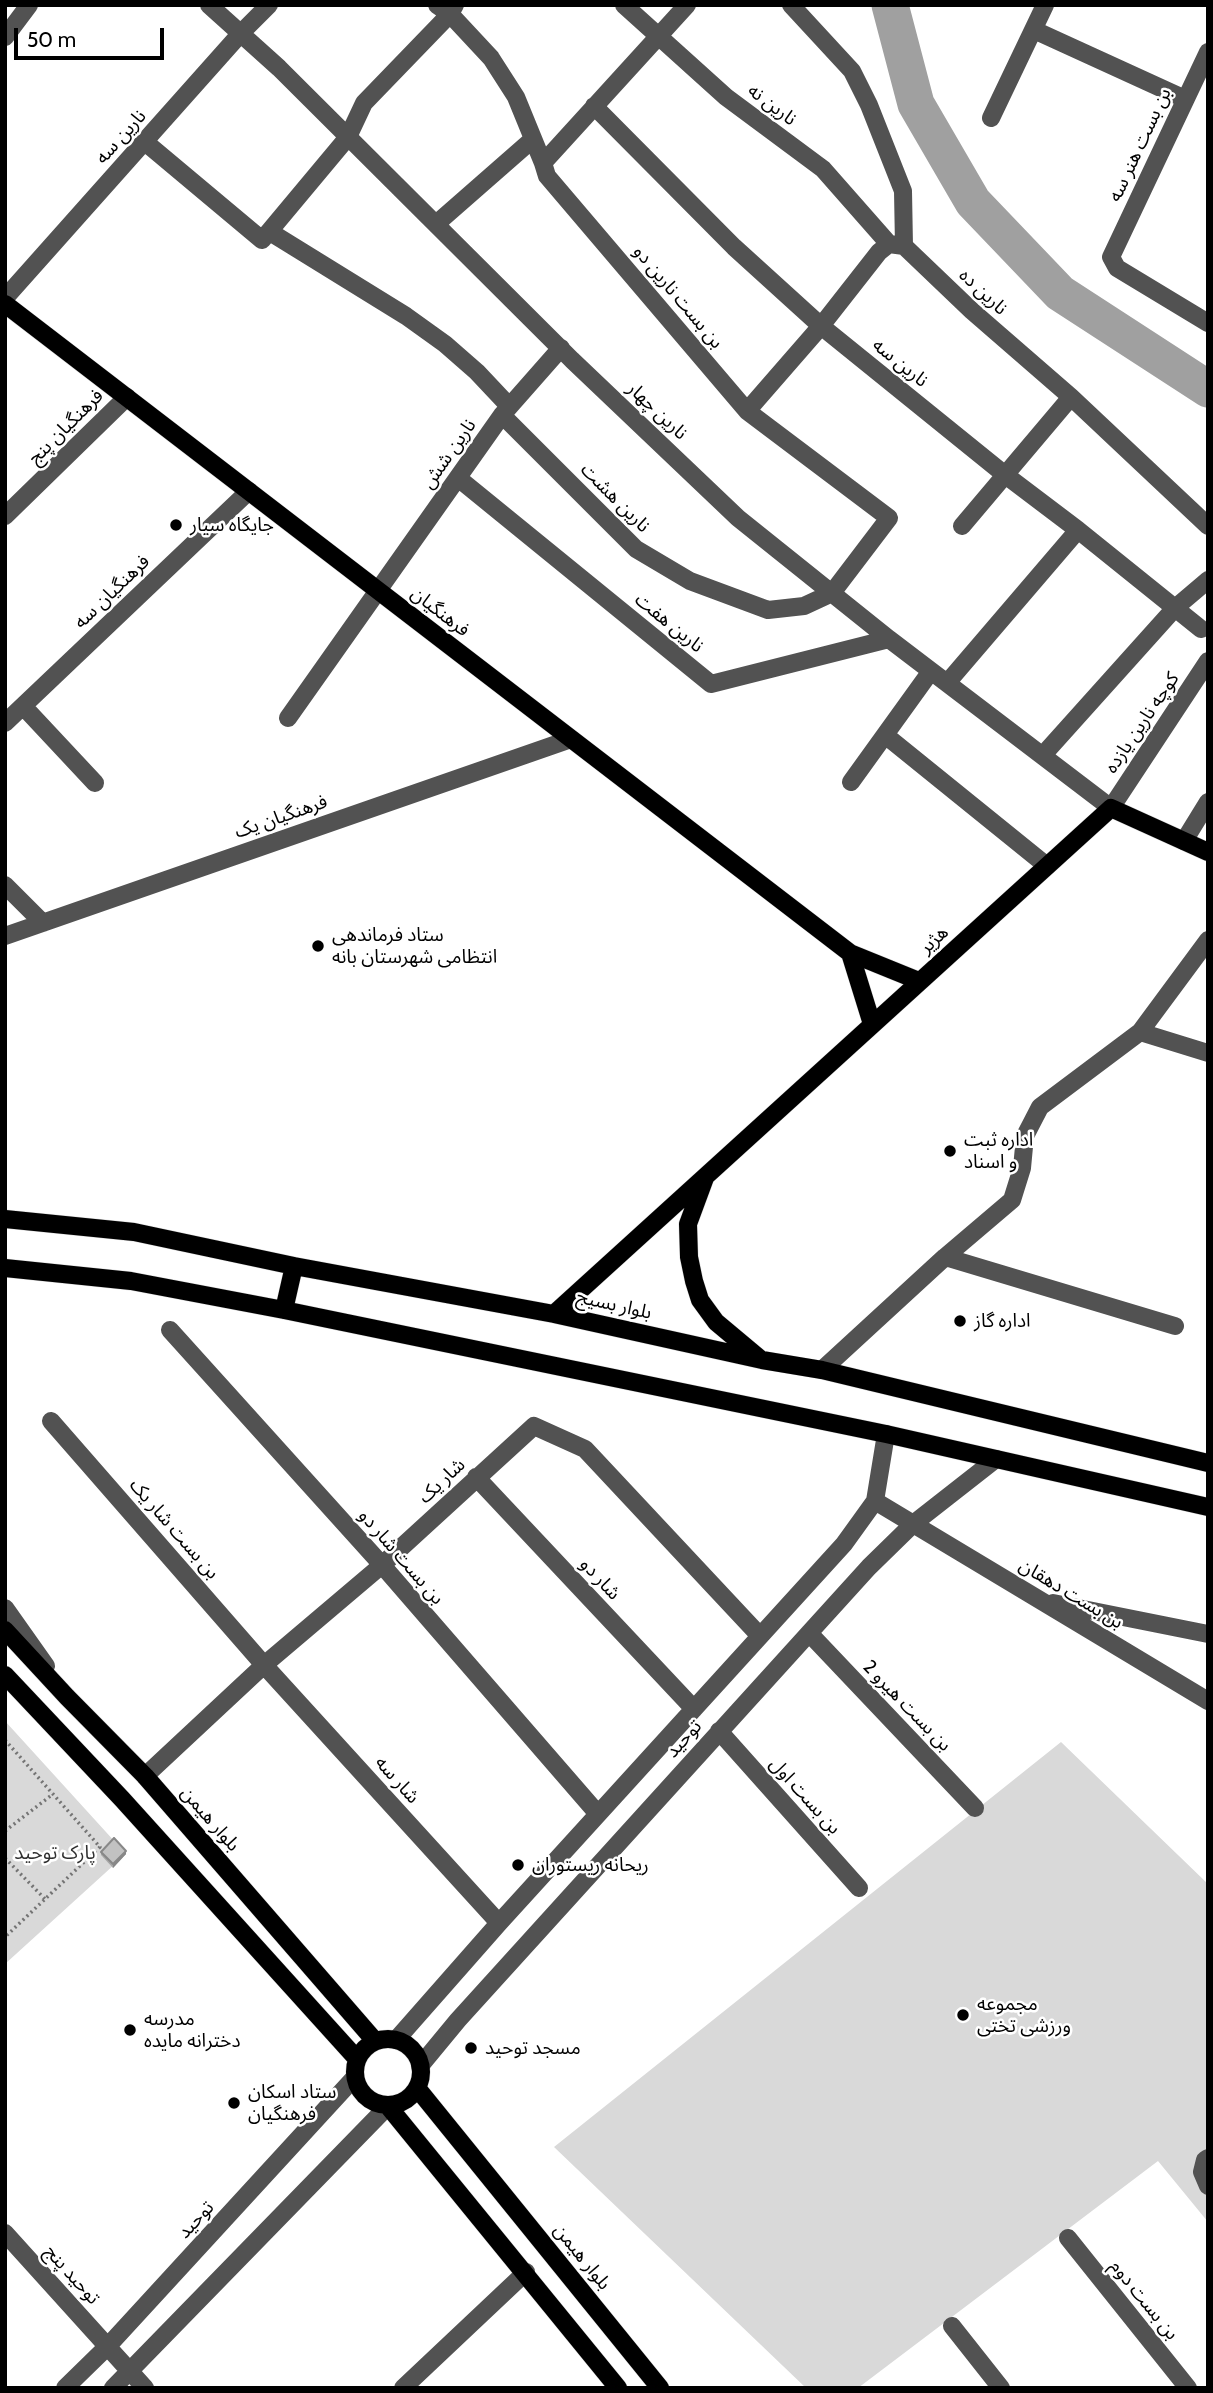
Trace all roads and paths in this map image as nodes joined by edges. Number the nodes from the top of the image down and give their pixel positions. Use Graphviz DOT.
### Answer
graph roads {
  1 [pos="29,5"];
  2 [pos="209,5"];
  3 [pos="269,5"];
  4 [pos="624,5"];
  5 [pos="687,5"];
  6 [pos="791,5"];
  7 [pos="1045,5"];
  8 [pos="447,8"];
  9 [pos="1034,30"];
  10 [pos="241,33"];
  11 [pos="658,35"];
  12 [pos="5,37"];
  13 [pos="1208,52"];
  14 [pos="1185,99"];
  15 [pos="594,106"];
  16 [pos="991,118"];
  17 [pos="348,136"];
  18 [pos="533,139"];
  19 [pos="145,142"];
  20 [pos="543,163"];
  21 [pos="436,224"];
  22 [pos="266,236"];
  23 [pos="897,245"];
  24 [pos="5,298"];
  25 [pos="5,304"];
  26 [pos="1208,323"];
  27 [pos="821,326"];
  28 [pos="561,348"];
  29 [pos="127,397"];
  30 [pos="1071,397"];
  31 [pos="506,410"];
  32 [pos="747,411"];
  33 [pos="1003,474"];
  34 [pos="458,478"];
  35 [pos="249,491"];
  36 [pos="5,516"];
  37 [pos="962,526"];
  38 [pos="1208,526"];
  39 [pos="1078,530"];
  40 [pos="1208,580"];
  41 [pos="378,590"];
  42 [pos="832,593"];
  43 [pos="1175,608"];
  44 [pos="1202,629"];
  45 [pos="889,639"];
  46 [pos="1208,661"];
  47 [pos="931,671"];
  48 [pos="947,683"];
  49 [pos="23,706"];
  50 [pos="288,718"];
  51 [pos="5,723"];
  52 [pos="885,735"];
  53 [pos="571,739"];
  54 [pos="1043,755"];
  55 [pos="851,782"];
  56 [pos="95,783"];
  57 [pos="1208,802"];
  58 [pos="1111,808"];
  59 [pos="1184,841"];
  60 [pos="1208,852"];
  61 [pos="1047,866"];
  62 [pos="5,885"];
  63 [pos="43,923"];
  64 [pos="5,936"];
  65 [pos="1208,940"];
  66 [pos="849,953"];
  67 [pos="919,981"];
  68 [pos="872,1024"];
  69 [pos="1140,1032"];
  70 [pos="1208,1053"];
  71 [pos="706,1175"];
  72 [pos="5,1219"];
  73 [pos="945,1257"];
  74 [pos="294,1266"];
  75 [pos="5,1268"];
  76 [pos="284,1310"];
  77 [pos="554,1314"];
  78 [pos="1175,1326"];
  79 [pos="170,1330"];
  80 [pos="762,1360"];
  81 [pos="822,1370"];
  82 [pos="51,1421"];
  83 [pos="886,1434"];
  84 [pos="996,1459"];
  85 [pos="1208,1463"];
  86 [pos="477,1477"];
  87 [pos="875,1501"];
  88 [pos="1208,1507"];
  89 [pos="913,1524"];
  90 [pos="382,1565"];
  91 [pos="1042,1600"];
  92 [pos="5,1608"];
  93 [pos="5,1630"];
  94 [pos="809,1633"];
  95 [pos="1208,1634"];
  96 [pos="760,1636"];
  97 [pos="264,1665"];
  98 [pos="5,1675"];
  99 [pos="67,1697"];
  100 [pos="1208,1701"];
  101 [pos="694,1709"];
  102 [pos="719,1731"];
  103 [pos="5,1740"];
  104 [pos="145,1776"];
  105 [pos="53,1794"];
  106 [pos="975,1808"];
  107 [pos="598,1814"];
  108 [pos="5,1831"];
  109 [pos="5,1858"];
  110 [pos="859,1888"];
  111 [pos="46,1900"];
  112 [pos="499,1923"];
  113 [pos="5,1937"];
  114 [pos="434,1999"];
  115 [pos="458,2021"];
  116 [pos="396,2040"];
  117 [pos="375,2041"];
  118 [pos="357,2059"];
  119 [pos="420,2066"];
  120 [pos="355,2077"];
  121 [pos="418,2088"];
  122 [pos="388,2106"];
  123 [pos="1208,2158"];
  124 [pos="1208,2186"];
  125 [pos="5,2233"];
  126 [pos="1068,2238"];
  127 [pos="552,2252"];
  128 [pos="526,2272"];
  129 [pos="951,2326"];
  130 [pos="108,2346"];
  131 [pos="130,2371"];
  132 [pos="65,2388"];
  133 [pos="113,2388"];
  134 [pos="145,2388"];
  135 [pos="403,2388"];
  136 [pos="618,2388"];
  137 [pos="660,2388"];
  138 [pos="1001,2388"];
  139 [pos="1188,2388"];
  1 -- 12 [label="street"];
  2 -- 10 [label="street, نارین چهار"];
  3 -- 10 [label="street, نارین سه"];
  4 -- 11 [label="street, نارین نه"];
  5 -- 11 [label="street"];
  6 -- 23 [label="street"];
  7 -- 9 [label="street"];
  8 -- 17 [label="street"];
  8 -- 18 [label="street, بن بست نارین دو"];
  9 -- 14 [label="street"];
  9 -- 16 [label="street"];
  10 -- 17 [label="street, نارین چهار"];
  10 -- 19 [label="street, نارین سه"];
  11 -- 15 [label="street"];
  11 -- 23 [label="street, نارین نه"];
  13 -- 14 [label="street, بن بست هنر سه"];
  14 -- 26 [label="street, بن بست هنر سه"];
  15 -- 20 [label="street"];
  15 -- 27 [label="street, نارین سه"];
  17 -- 21 [label="street, نارین چهار"];
  17 -- 22 [label="street"];
  18 -- 20 [label="street, بن بست نارین دو"];
  18 -- 21 [label="street"];
  19 -- 22 [label="street, نارین هشت"];
  19 -- 24 [label="street, نارین سه"];
  20 -- 32 [label="street, بن بست نارین دو"];
  21 -- 28 [label="street, نارین چهار"];
  22 -- 31 [label="street, نارین هشت"];
  23 -- 27 [label="street"];
  23 -- 30 [label="street, نارین ده"];
  25 -- 29 [label="main road, فرهنگیان"];
  27 -- 32 [label="street"];
  27 -- 33 [label="street, نارین سه"];
  28 -- 31 [label="street, نارین شش"];
  28 -- 42 [label="street, نارین چهار"];
  29 -- 35 [label="main road, فرهنگیان"];
  29 -- 36 [label="street, فرهنگیان پنج"];
  30 -- 33 [label="street"];
  30 -- 38 [label="street, نارین ده"];
  31 -- 34 [label="street, نارین شش"];
  31 -- 42 [label="street, نارین هشت"];
  32 -- 42 [label="street, بن بست نارین دو"];
  33 -- 37 [label="street"];
  33 -- 39 [label="street, نارین سه"];
  34 -- 41 [label="street, نارین شش"];
  34 -- 45 [label="street, نارین هفت"];
  35 -- 41 [label="main road, فرهنگیان"];
  35 -- 49 [label="street, فرهنگیان سه"];
  39 -- 43 [label="street, نارین سه"];
  39 -- 48 [label="street"];
  40 -- 43 [label="street"];
  41 -- 50 [label="street, نارین شش"];
  41 -- 53 [label="main road, فرهنگیان"];
  42 -- 45 [label="street, نارین چهار"];
  43 -- 44 [label="street, نارین سه"];
  43 -- 54 [label="street"];
  45 -- 47 [label="street, نارین چهار"];
  46 -- 58 [label="street, کوچه نارین یازده"];
  47 -- 48 [label="street, نارین چهار"];
  47 -- 52 [label="street"];
  48 -- 54 [label="street, نارین چهار"];
  49 -- 51 [label="street, فرهنگیان سه"];
  49 -- 56 [label="street"];
  52 -- 55 [label="street"];
  52 -- 61 [label="street"];
  53 -- 63 [label="street, فرهنگیان یک"];
  53 -- 66 [label="main road, فرهنگیان"];
  54 -- 58 [label="street, نارین چهار"];
  57 -- 59 [label="street"];
  58 -- 59 [label="main road"];
  58 -- 61 [label="main road, هژیر"];
  59 -- 60 [label="main road"];
  61 -- 67 [label="main road, هژیر"];
  62 -- 63 [label="street"];
  63 -- 64 [label="street, فرهنگیان یک"];
  65 -- 69 [label="street"];
  66 -- 67 [label="main road, فرهنگیان"];
  66 -- 68 [label="main road"];
  67 -- 68 [label="main road, هژیر"];
  68 -- 71 [label="main road, هژیر"];
  69 -- 70 [label="street"];
  69 -- 73 [label="street"];
  71 -- 77 [label="main road, هژیر"];
  71 -- 80 [label="main road, هژیر"];
  72 -- 74 [label="main road, بلوار بسیج"];
  73 -- 78 [label="street"];
  73 -- 81 [label="street"];
  74 -- 76 [label="main road"];
  74 -- 77 [label="main road, بلوار بسیج"];
  75 -- 76 [label="main road"];
  76 -- 83 [label="main road"];
  77 -- 80 [label="main road, بلوار بسیج"];
  79 -- 90 [label="street, بن بست شار دو"];
  80 -- 81 [label="main road, بلوار بسیج"];
  81 -- 85 [label="main road, بلوار بسیج"];
  82 -- 97 [label="street, بن بست شار یک"];
  83 -- 84 [label="main road"];
  83 -- 87 [label="street, توحید"];
  84 -- 88 [label="main road"];
  84 -- 89 [label="street, توحید"];
  86 -- 90 [label="street, شار یک"];
  86 -- 96 [label="street, شار یک"];
  86 -- 101 [label="street, شار دو"];
  87 -- 89 [label="street, بن بست دهقان"];
  87 -- 96 [label="street, توحید"];
  89 -- 91 [label="street, بن بست دهقان"];
  89 -- 94 [label="street, توحید"];
  90 -- 97 [label="street, شار یک"];
  90 -- 107 [label="street, بن بست شار دو"];
  91 -- 95 [label="street"];
  91 -- 100 [label="street, بن بست دهقان"];
  92 -- 99 [label="street"];
  93 -- 99 [label="main road, بلوار هیمن"];
  94 -- 102 [label="street, توحید"];
  94 -- 106 [label="street, بن بست هیرو 2"];
  96 -- 101 [label="street, توحید"];
  97 -- 104 [label="street, شار یک"];
  97 -- 112 [label="street, شار سه"];
  98 -- 118 [label="main road"];
  99 -- 104 [label="main road, بلوار هیمن"];
  101 -- 107 [label="street, توحید"];
  102 -- 110 [label="street, بن بست اول"];
  102 -- 115 [label="street, توحید"];
  103 -- 105 [label="path"];
  104 -- 117 [label="main road, بلوار هیمن"];
  105 -- 108 [label="path"];
  105 -- 111 [label="path"];
  107 -- 112 [label="street, توحید"];
  109 -- 111 [label="path"];
  111 -- 113 [label="path"];
  112 -- 114 [label="street, توحید"];
  114 -- 115 [label="street"];
  114 -- 116 [label="street, توحید"];
  115 -- 119 [label="street, توحید"];
  116 -- 117 [label="main road"];
  116 -- 119 [label="main road"];
  117 -- 118 [label="main road"];
  118 -- 120 [label="main road"];
  119 -- 121 [label="main road"];
  120 -- 122 [label="main road"];
  120 -- 130 [label="street, توحید"];
  121 -- 122 [label="main road"];
  121 -- 127 [label="main road, بلوار هیمن"];
  122 -- 128 [label="main road"];
  122 -- 131 [label="street"];
  123 -- 124 [label="street"];
  125 -- 130 [label="street, توحید پنج"];
  126 -- 139 [label="street, بن بست دوم"];
  127 -- 128 [label="main road"];
  127 -- 137 [label="main road, بلوار هیمن"];
  128 -- 135 [label="street"];
  128 -- 136 [label="main road"];
  129 -- 138 [label="street"];
  130 -- 131 [label="street, توحید پنج"];
  130 -- 132 [label="street, توحید"];
  131 -- 133 [label="street"];
  131 -- 134 [label="street, توحید پنج"];
}
